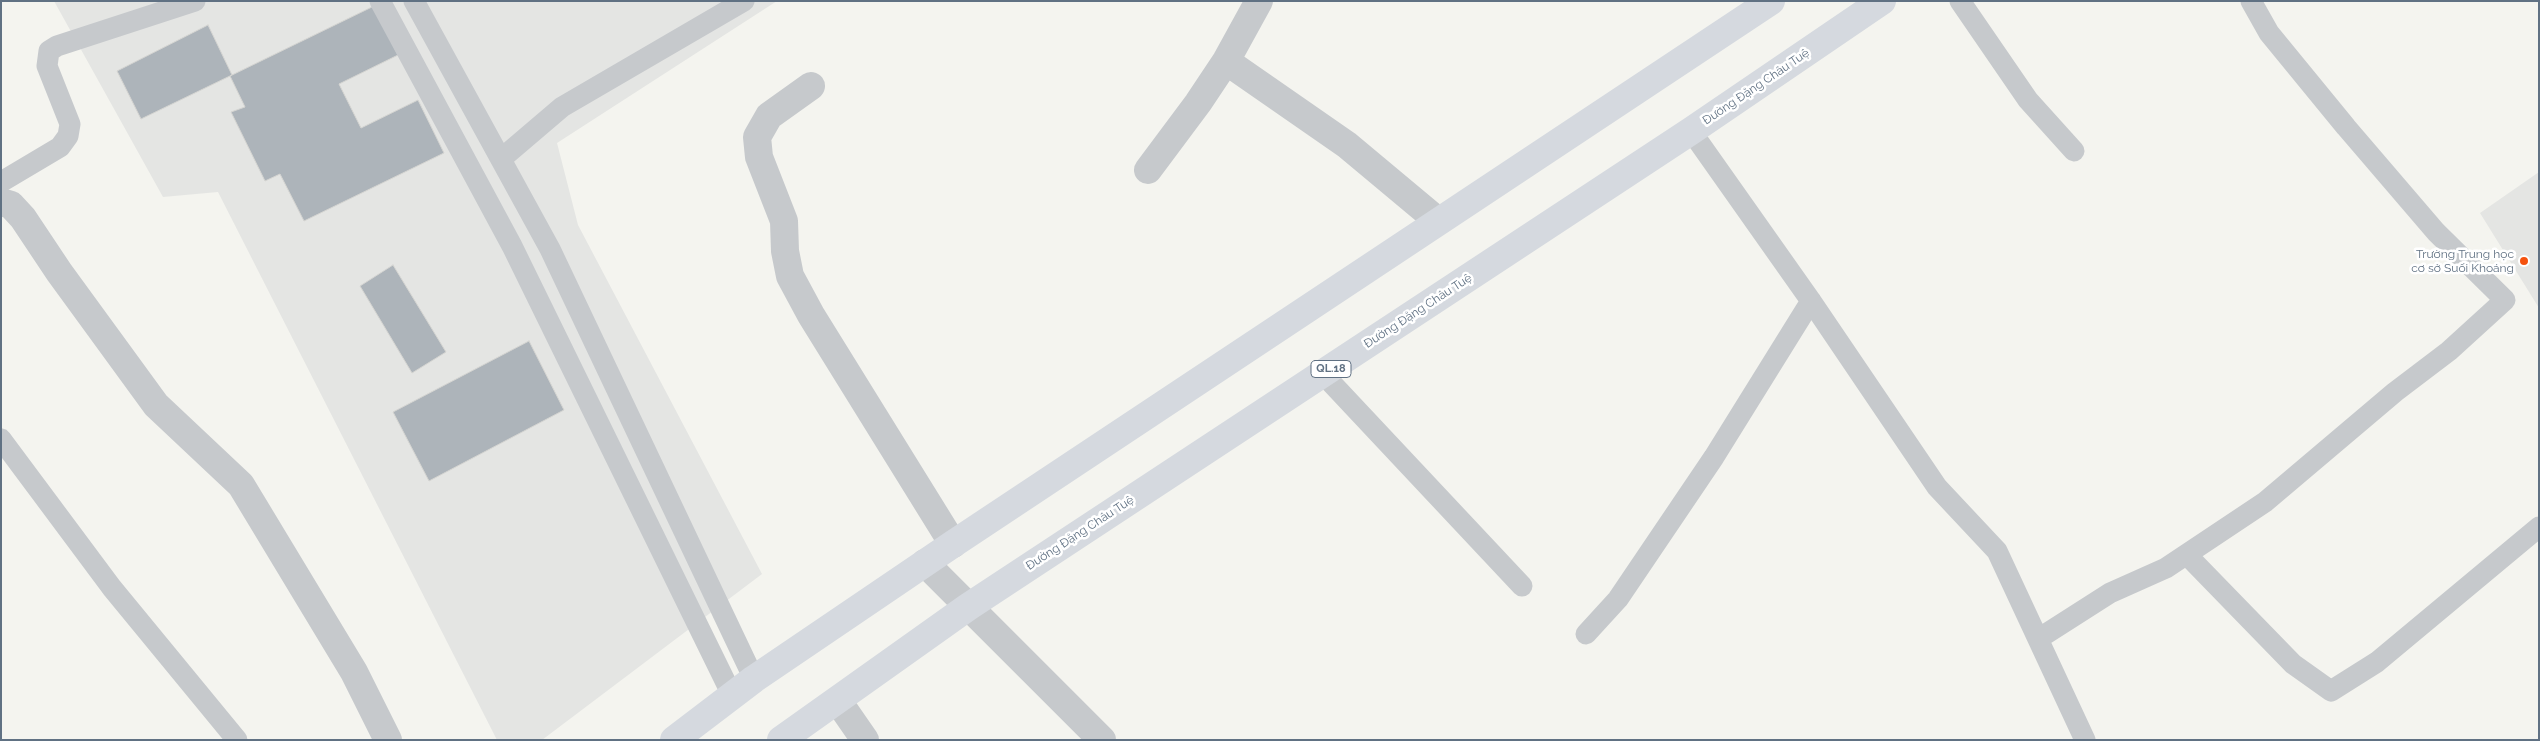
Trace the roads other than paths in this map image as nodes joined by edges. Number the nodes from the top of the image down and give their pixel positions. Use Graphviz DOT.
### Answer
graph roads {
  1 [pos="195,1"];
  2 [pos="380,1"];
  3 [pos="414,1"];
  4 [pos="744,1"];
  5 [pos="1259,1"];
  6 [pos="1770,1"];
  7 [pos="1882,1"];
  8 [pos="1960,1"];
  9 [pos="2251,1"];
  10 [pos="1226,61"];
  11 [pos="810,86"];
  12 [pos="1691,131"];
  13 [pos="2074,151"];
  14 [pos="501,159"];
  15 [pos="1148,170"];
  16 [pos="1,182"];
  17 [pos="1,202"];
  18 [pos="1438,222"];
  19 [pos="1811,301"];
  20 [pos="1323,374"];
  21 [pos="1,440"];
  22 [pos="2539,527"];
  23 [pos="953,544"];
  24 [pos="2187,554"];
  25 [pos="925,563"];
  26 [pos="1522,586"];
  27 [pos="968,606"];
  28 [pos="1586,634"];
  29 [pos="2038,639"];
  30 [pos="754,679"];
  31 [pos="732,695"];
  32 [pos="838,701"];
  33 [pos="237,740"];
  34 [pos="388,740"];
  35 [pos="674,740"];
  36 [pos="781,740"];
  37 [pos="865,740"];
  38 [pos="1102,740"];
  39 [pos="2085,740"];
  1 -- 16 [label="lane"];
  2 -- 31 [label="lane"];
  3 -- 14 [label="lane"];
  4 -- 14 [label="lane"];
  5 -- 10 [label="street"];
  6 -- 18 [label="main road"];
  7 -- 12 [label="main road, Đường Đặng Châu Tuệ / QL.18"];
  8 -- 13 [label="lane"];
  9 -- 24 [label="lane"];
  10 -- 15 [label="street"];
  10 -- 18 [label="street"];
  11 -- 23 [label="street"];
  12 -- 19 [label="lane"];
  12 -- 20 [label="main road, Đường Đặng Châu Tuệ / QL.18"];
  14 -- 30 [label="lane"];
  17 -- 34 [label="street"];
  18 -- 23 [label="main road"];
  19 -- 28 [label="lane"];
  19 -- 29 [label="lane"];
  20 -- 26 [label="lane"];
  20 -- 27 [label="main road, Đường Đặng Châu Tuệ / QL.18"];
  21 -- 33 [label="lane"];
  22 -- 24 [label="lane"];
  23 -- 25 [label="main road"];
  24 -- 29 [label="lane"];
  25 -- 27 [label="street"];
  25 -- 30 [label="main road"];
  27 -- 32 [label="main road, Đường Đặng Châu Tuệ / QL.18"];
  27 -- 38 [label="street"];
  29 -- 39 [label="lane"];
  30 -- 31 [label="main road"];
  31 -- 35 [label="main road"];
  32 -- 36 [label="main road, Đường Đặng Châu Tuệ / QL.18"];
  32 -- 37 [label="street"];
}
